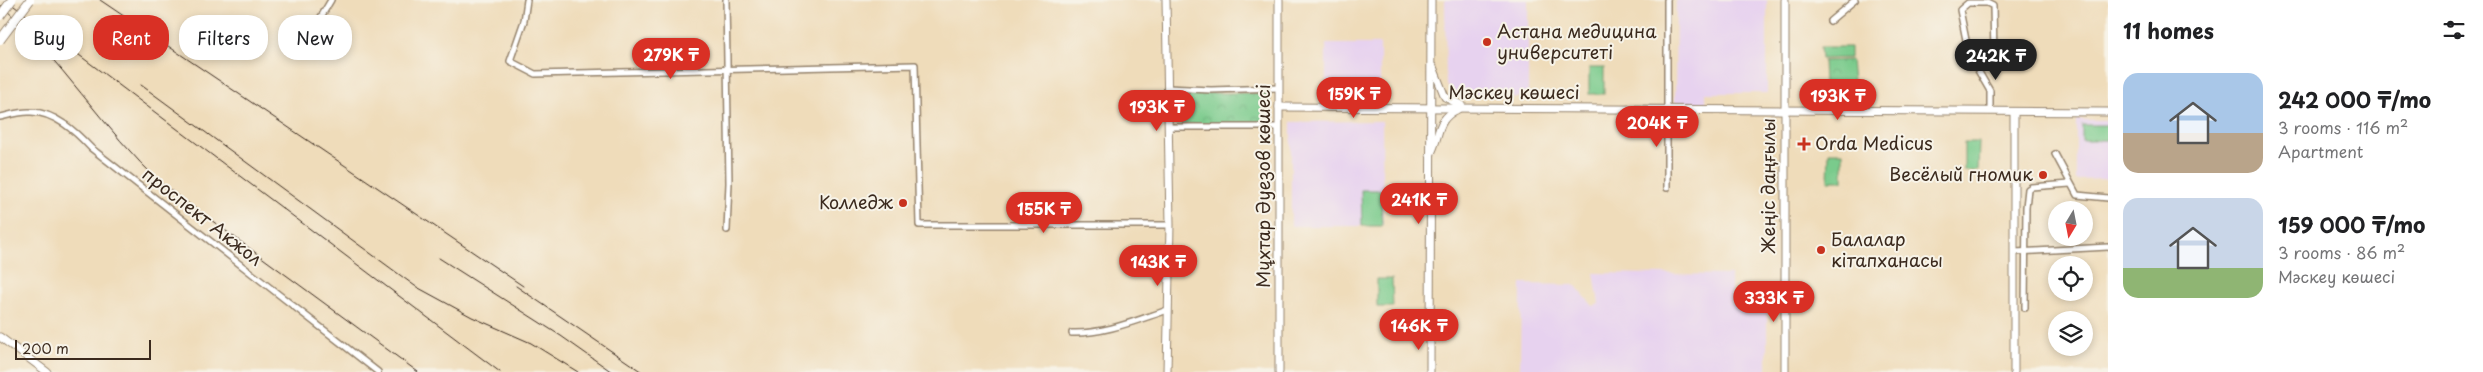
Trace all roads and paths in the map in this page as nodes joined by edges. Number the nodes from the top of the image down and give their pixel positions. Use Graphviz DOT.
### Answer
graph roads {
  1 [pos="12,0"];
  2 [pos="30,0"];
  3 [pos="331,0"];
  4 [pos="527,0"];
  5 [pos="726,0"];
  6 [pos="1166,0"];
  7 [pos="1279,0"];
  8 [pos="1431,0"];
  9 [pos="1667,0"];
  10 [pos="1785,0"];
  11 [pos="1855,0"];
  12 [pos="322,15"];
  13 [pos="0,16"];
  14 [pos="1830,21"];
  15 [pos="0,40"];
  16 [pos="1972,59"];
  17 [pos="1431,60"];
  18 [pos="727,68"];
  19 [pos="1167,88"];
  20 [pos="1278,88"];
  21 [pos="1279,107"];
  22 [pos="1430,108"];
  23 [pos="1460,108"];
  24 [pos="1474,108"];
  25 [pos="1667,108"];
  26 [pos="1784,110"];
  27 [pos="1990,111"];
  28 [pos="2014,112"];
  29 [pos="2108,112"];
  30 [pos="0,117"];
  31 [pos="1168,127"];
  32 [pos="1279,127"];
  33 [pos="2055,154"];
  34 [pos="1430,155"];
  35 [pos="2070,184"];
  36 [pos="1667,188"];
  37 [pos="2108,198"];
  38 [pos="2014,210"];
  39 [pos="2026,210"];
  40 [pos="1170,225"];
  41 [pos="727,230"];
  42 [pos="2108,247"];
  43 [pos="2026,251"];
  44 [pos="2015,252"];
  45 [pos="2025,308"];
  46 [pos="1168,310"];
  47 [pos="1072,333"];
  48 [pos="0,337"];
  49 [pos="47,372"];
  50 [pos="378,372"];
  51 [pos="1167,372"];
  52 [pos="1279,372"];
  53 [pos="1430,372"];
  54 [pos="1785,372"];
  55 [pos="2014,372"];
  1 -- 13 [label="main road, bridge"];
  2 -- 15 [label="main road, bridge"];
  3 -- 12 [label="street"];
  4 -- 18 [label="street"];
  5 -- 18 [label="street"];
  6 -- 19 [label="street"];
  7 -- 20 [label="street, Мұхтар Әуезов көшесі"];
  8 -- 17 [label="street"];
  9 -- 25 [label="street"];
  10 -- 26 [label="street, Жеңіс даңғылы"];
  11 -- 14 [label="street"];
  16 -- 16 [label="street"];
  16 -- 27 [label="street"];
  17 -- 22 [label="street"];
  17 -- 24 [label="street"];
  18 -- 40 [label="street"];
  18 -- 41 [label="street"];
  19 -- 20 [label="street"];
  19 -- 31 [label="street"];
  20 -- 21 [label="street, Мұхтар Әуезов көшесі"];
  21 -- 22 [label="street, Мәскеу көшесі"];
  21 -- 32 [label="street, Мұхтар Әуезов көшесі"];
  22 -- 23 [label="street, Мәскеу көшесі"];
  22 -- 34 [label="street"];
  23 -- 24 [label="street, Мәскеу көшесі"];
  23 -- 34 [label="street"];
  24 -- 25 [label="street, Мәскеу көшесі"];
  25 -- 26 [label="street, Мәскеу көшесі"];
  25 -- 36 [label="street"];
  26 -- 27 [label="street, Мәскеу көшесі"];
  26 -- 54 [label="street, Жеңіс даңғылы"];
  27 -- 28 [label="street, Мәскеу көшесі"];
  28 -- 29 [label="street, Мәскеу көшесі"];
  28 -- 38 [label="street"];
  30 -- 50 [label="street, проспект Акжол"];
  31 -- 32 [label="street"];
  31 -- 40 [label="street"];
  32 -- 52 [label="street, Мұхтар Әуезов көшесі"];
  33 -- 35 [label="street"];
  34 -- 53 [label="street"];
  35 -- 37 [label="street"];
  35 -- 39 [label="street"];
  38 -- 39 [label="street"];
  38 -- 44 [label="street"];
  39 -- 43 [label="street"];
  40 -- 46 [label="street"];
  42 -- 43 [label="street"];
  43 -- 44 [label="street"];
  43 -- 45 [label="street"];
  44 -- 55 [label="street"];
  46 -- 47 [label="street"];
  46 -- 51 [label="street"];
  48 -- 49 [label="street"];
}
